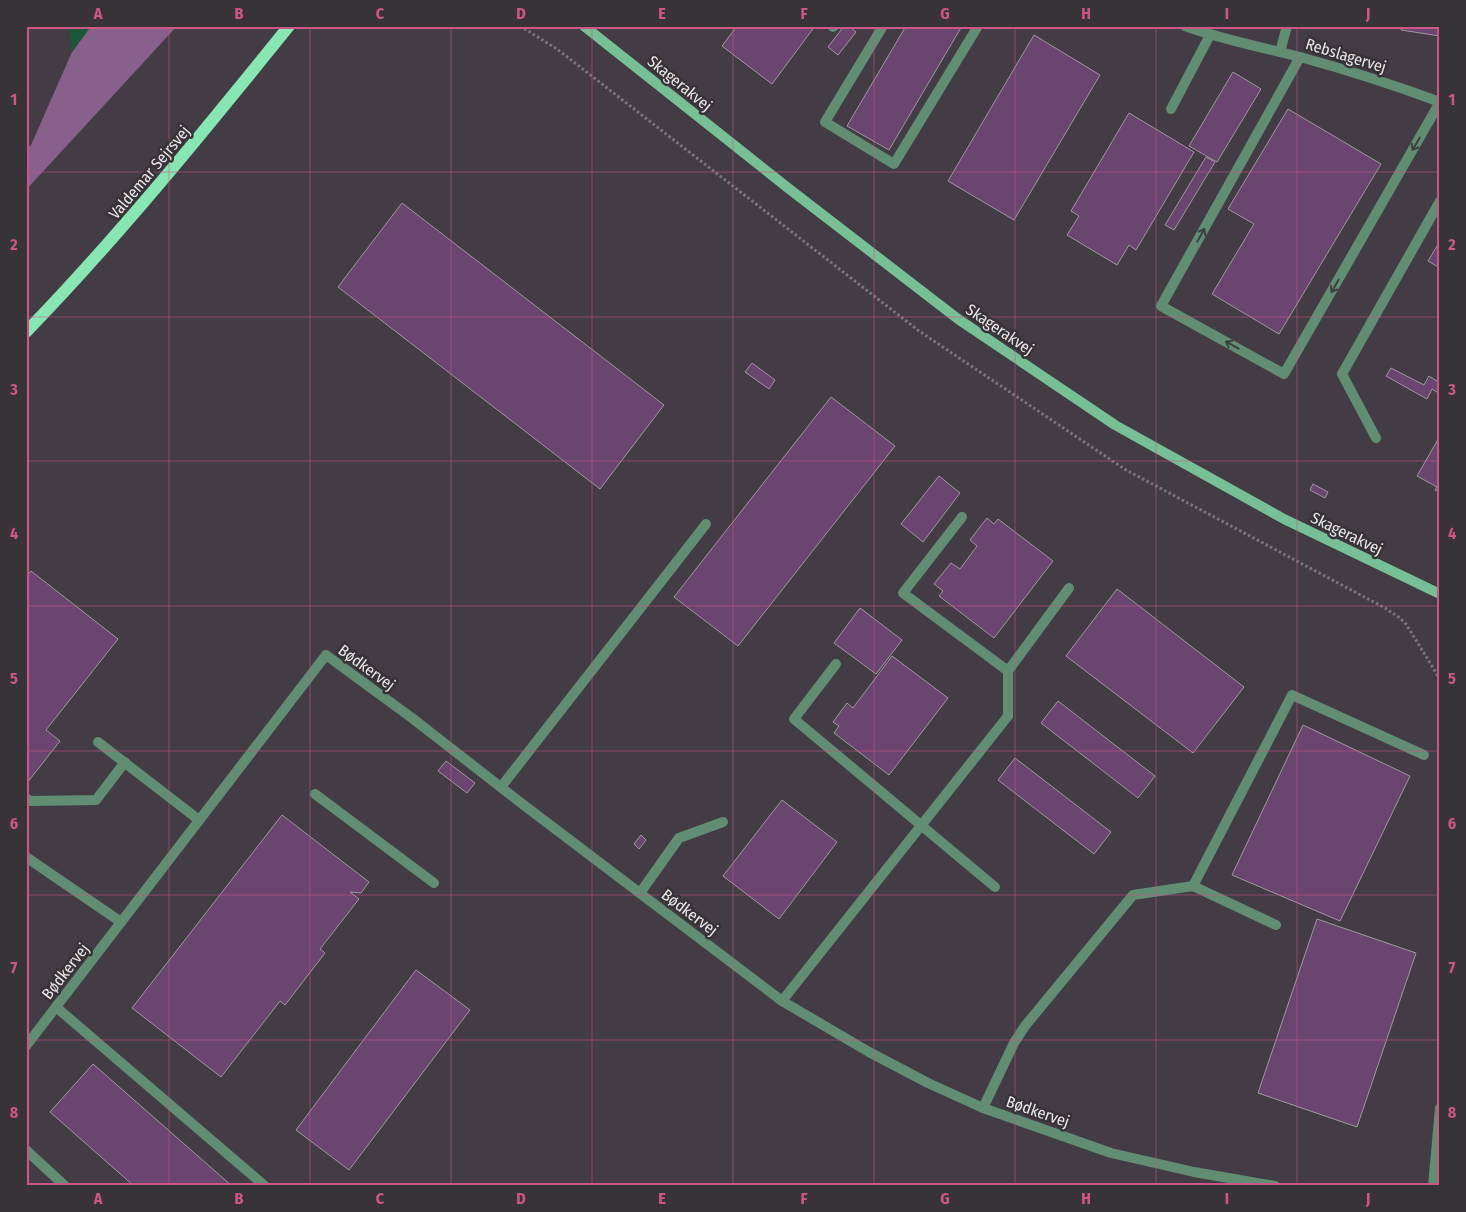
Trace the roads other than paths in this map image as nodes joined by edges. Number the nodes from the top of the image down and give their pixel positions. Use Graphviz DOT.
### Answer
graph roads {
  1 [pos="289,26"];
  2 [pos="584,26"];
  3 [pos="883,26"];
  4 [pos="978,26"];
  5 [pos="1185,26"];
  6 [pos="1287,26"];
  7 [pos="1210,35"];
  8 [pos="1280,52"];
  9 [pos="1300,57"];
  10 [pos="1440,102"];
  11 [pos="1172,109"];
  12 [pos="1440,201"];
  13 [pos="26,332"];
  14 [pos="1376,438"];
  15 [pos="962,517"];
  16 [pos="706,524"];
  17 [pos="1069,588"];
  18 [pos="1440,594"];
  19 [pos="836,664"];
  20 [pos="1008,671"];
  21 [pos="98,742"];
  22 [pos="1424,755"];
  23 [pos="124,762"];
  24 [pos="501,787"];
  25 [pos="315,794"];
  26 [pos="26,798"];
  27 [pos="199,820"];
  28 [pos="723,822"];
  29 [pos="921,826"];
  30 [pos="26,857"];
  31 [pos="434,883"];
  32 [pos="1194,886"];
  33 [pos="995,887"];
  34 [pos="640,893"];
  35 [pos="122,922"];
  36 [pos="1276,925"];
  37 [pos="782,1001"];
  38 [pos="56,1007"];
  39 [pos="26,1046"];
  40 [pos="983,1108"];
  41 [pos="1439,1112"];
  42 [pos="26,1150"];
  43 [pos="65,1186"];
  44 [pos="265,1186"];
  45 [pos="1275,1186"];
  46 [pos="1433,1186"];
  1 -- 13 [label="main road, Valdemar Sejrsvej"];
  2 -- 18 [label="street, Skagerakvej"];
  3 -- 4 [label="street"];
  5 -- 7 [label="street, Rebslagervej"];
  6 -- 8 [label="street"];
  7 -- 8 [label="street, Rebslagervej"];
  7 -- 11 [label="street"];
  8 -- 9 [label="street, Rebslagervej"];
  9 -- 10 [label="street, Rebslagervej"];
  10 -- 9 [label="street, one-way"];
  12 -- 14 [label="street"];
  15 -- 20 [label="street"];
  16 -- 24 [label="street"];
  17 -- 20 [label="street"];
  19 -- 29 [label="street"];
  20 -- 29 [label="street"];
  21 -- 23 [label="street"];
  22 -- 32 [label="street"];
  23 -- 26 [label="street"];
  23 -- 27 [label="street"];
  24 -- 27 [label="street, Bødkervej"];
  24 -- 34 [label="street, Bødkervej"];
  25 -- 31 [label="street"];
  27 -- 35 [label="street, Bødkervej"];
  28 -- 34 [label="street"];
  29 -- 33 [label="street"];
  29 -- 37 [label="street"];
  30 -- 35 [label="street"];
  32 -- 36 [label="street"];
  32 -- 40 [label="street"];
  34 -- 37 [label="street, Bødkervej"];
  35 -- 38 [label="street, Bødkervej"];
  37 -- 40 [label="street, Bødkervej"];
  38 -- 39 [label="street, Bødkervej"];
  38 -- 44 [label="street"];
  40 -- 45 [label="street, Bødkervej"];
  41 -- 46 [label="street"];
  42 -- 43 [label="street"];
}
